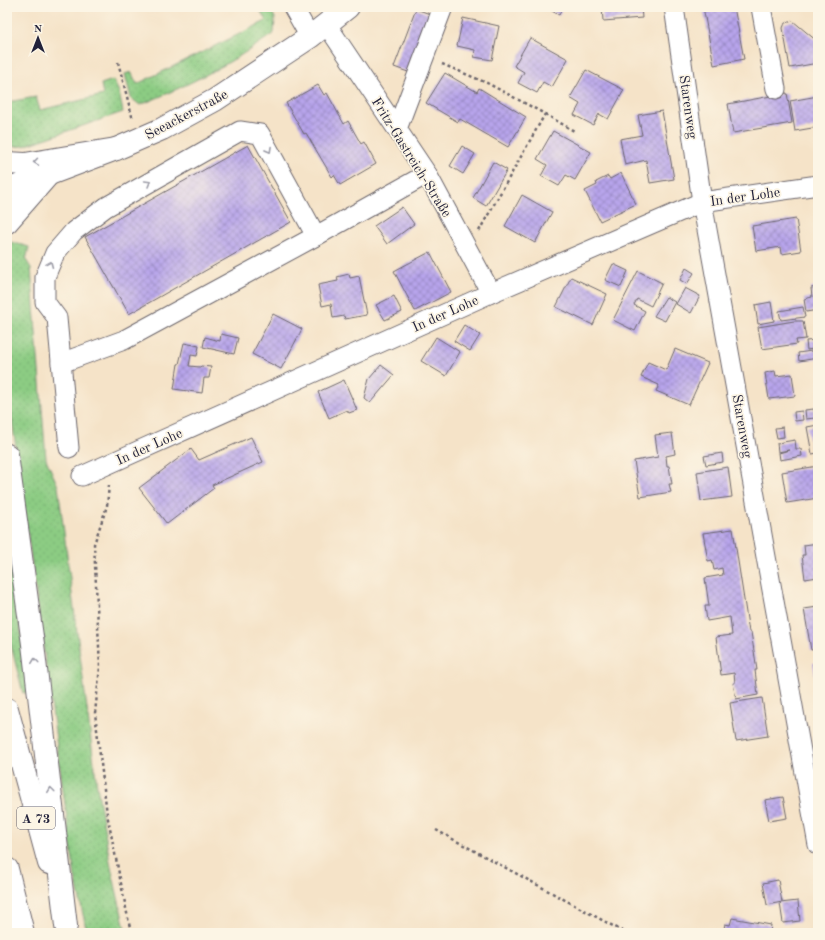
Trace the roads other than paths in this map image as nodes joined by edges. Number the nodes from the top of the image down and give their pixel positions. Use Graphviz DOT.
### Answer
graph roads {
  1 [pos="293,7"];
  2 [pos="348,7"];
  3 [pos="443,7"];
  4 [pos="674,7"];
  5 [pos="761,7"];
  6 [pos="319,31"];
  7 [pos="776,89"];
  8 [pos="397,129"];
  9 [pos="116,149"];
  10 [pos="7,163"];
  11 [pos="49,174"];
  12 [pos="426,174"];
  13 [pos="818,186"];
  14 [pos="7,190"];
  15 [pos="702,202"];
  16 [pos="7,222"];
  17 [pos="316,236"];
  18 [pos="491,292"];
  19 [pos="61,363"];
  20 [pos="69,448"];
  21 [pos="7,456"];
  22 [pos="82,476"];
  23 [pos="7,709"];
  24 [pos="818,845"];
  25 [pos="8,878"];
  26 [pos="67,930"];
  27 [pos="23,933"];
  1 -- 6 [label="street, Fritz-Gastreich-Straße"];
  2 -- 6 [label="main road, Seeackerstraße"];
  3 -- 8 [label="street"];
  4 -- 15 [label="street, Starenweg"];
  5 -- 7 [label="street"];
  6 -- 8 [label="street, Fritz-Gastreich-Straße"];
  6 -- 9 [label="main road, Seeackerstraße"];
  8 -- 12 [label="street, Fritz-Gastreich-Straße"];
  9 -- 10 [label="main road, one-way"];
  9 -- 11 [label="main road, Seeackerstraße"];
  11 -- 14 [label="main road, Seeackerstraße"];
  11 -- 16 [label="main road"];
  12 -- 17 [label="street"];
  12 -- 18 [label="street, Fritz-Gastreich-Straße"];
  13 -- 15 [label="street, In der Lohe"];
  15 -- 18 [label="street, In der Lohe"];
  15 -- 24 [label="street, Starenweg"];
  17 -- 19 [label="street"];
  19 -- 17 [label="street, one-way"];
  18 -- 22 [label="street, In der Lohe"];
  19 -- 20 [label="street"];
  26 -- 21 [label="main road, one-way"];
  23 -- 26 [label="main road, A 73"];
  25 -- 27 [label="main road"];
}
